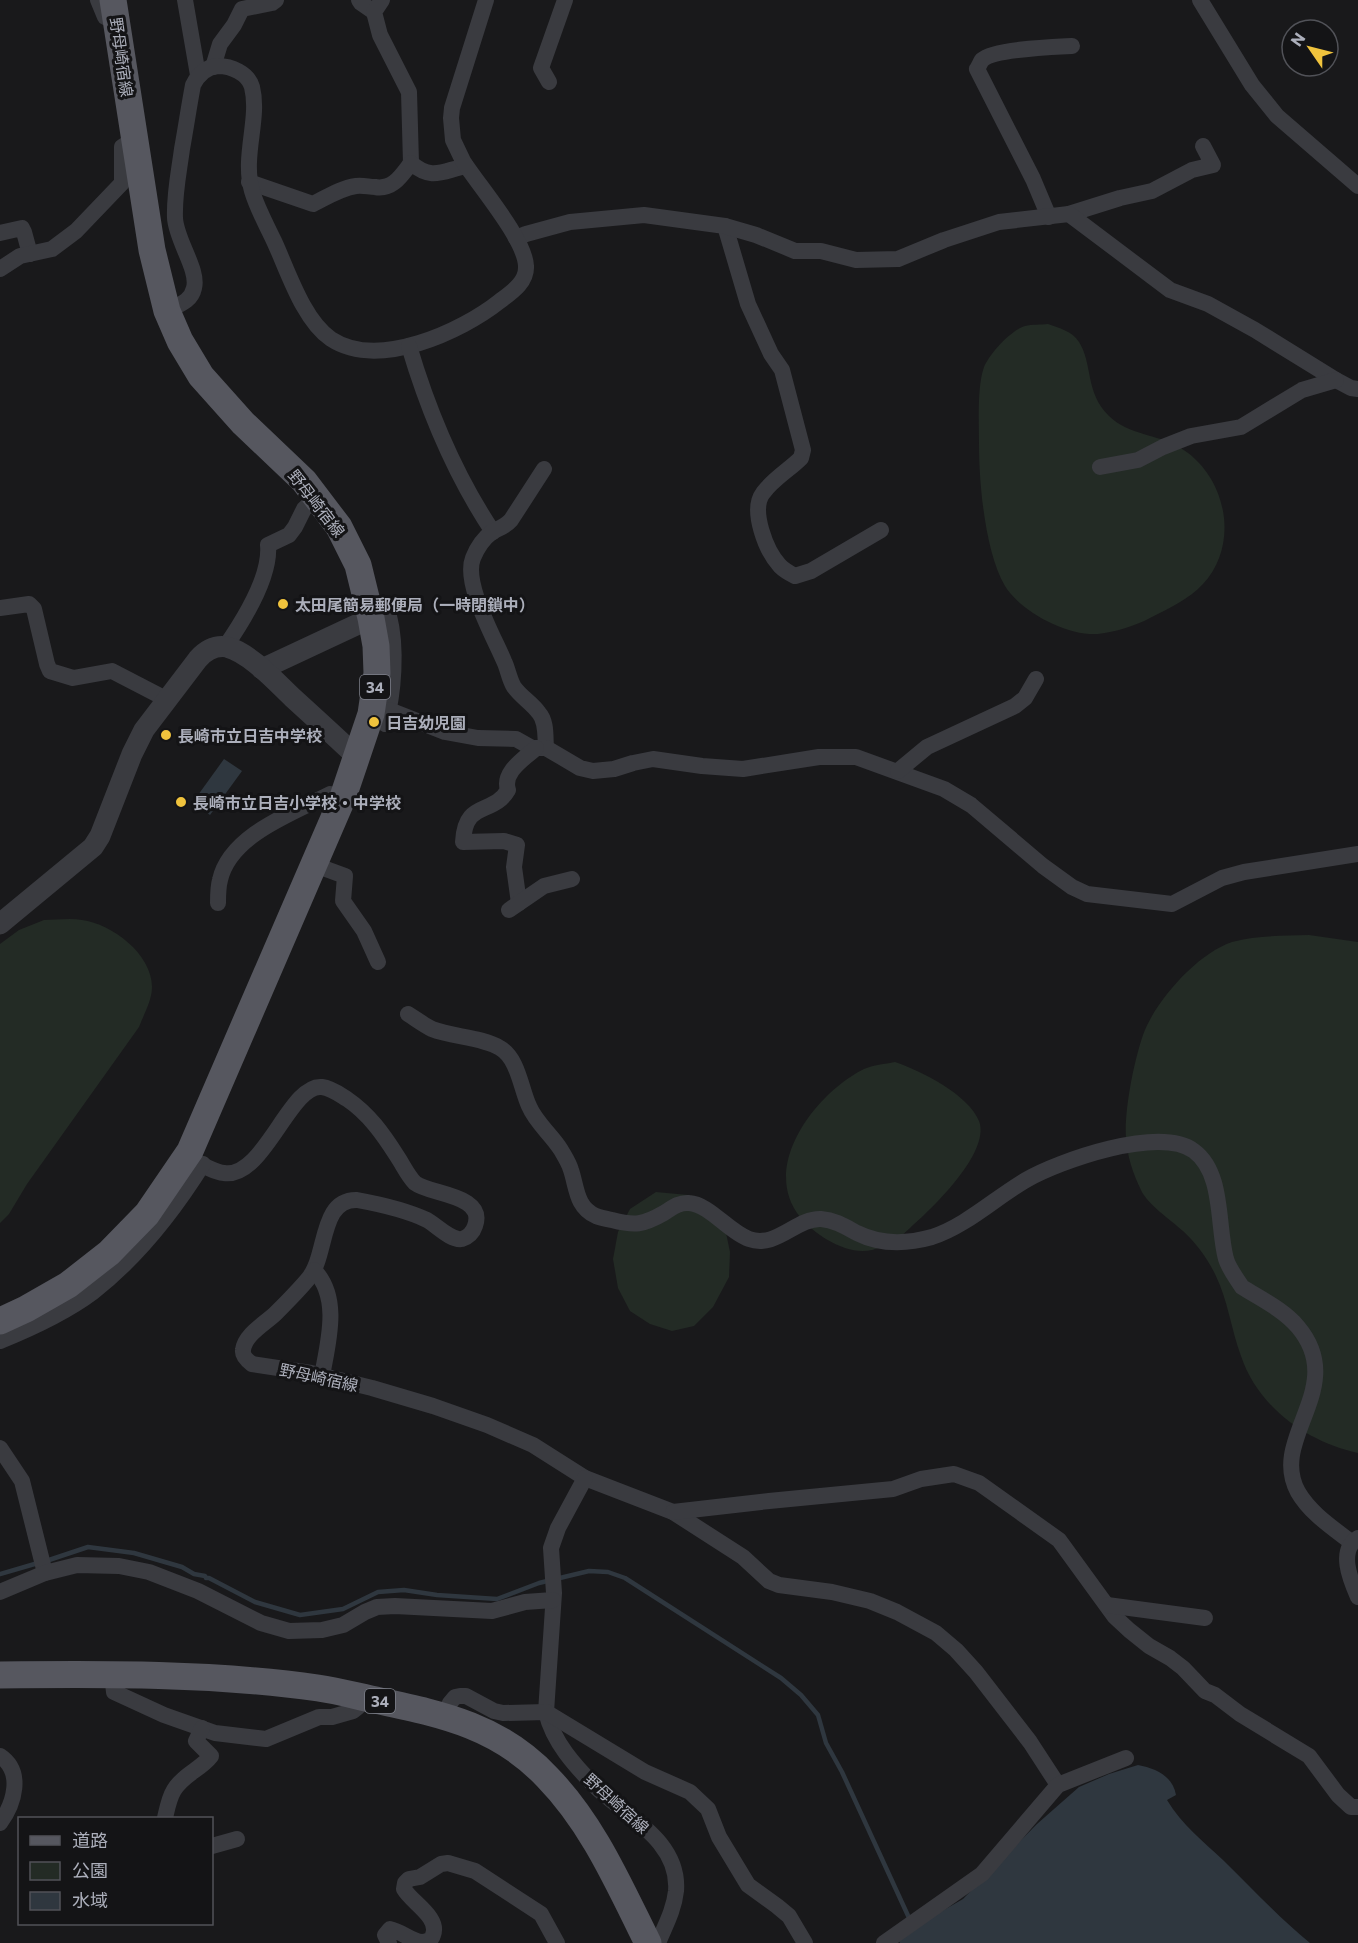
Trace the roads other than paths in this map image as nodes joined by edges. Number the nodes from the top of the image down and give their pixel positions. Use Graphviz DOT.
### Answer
graph roads {
  1 [pos="98,0"];
  2 [pos="185,0"];
  3 [pos="276,0"];
  4 [pos="359,0"];
  5 [pos="486,0"];
  6 [pos="565,0"];
  7 [pos="1200,0"];
  8 [pos="378,6"];
  9 [pos="115,11"];
  10 [pos="1072,46"];
  11 [pos="206,71"];
  12 [pos="549,82"];
  13 [pos="134,139"];
  14 [pos="1203,146"];
  15 [pos="411,163"];
  16 [pos="466,166"];
  17 [pos="249,182"];
  18 [pos="1358,186"];
  19 [pos="1069,214"];
  20 [pos="1049,217"];
  21 [pos="725,226"];
  22 [pos="0,233"];
  23 [pos="516,238"];
  24 [pos="30,254"];
  25 [pos="0,269"];
  26 [pos="167,311"];
  27 [pos="409,345"];
  28 [pos="1336,380"];
  29 [pos="1358,389"];
  30 [pos="1100,467"];
  31 [pos="544,469"];
  32 [pos="316,498"];
  33 [pos="880,531"];
  34 [pos="493,532"];
  35 [pos="0,608"];
  36 [pos="371,618"];
  37 [pos="225,647"];
  38 [pos="262,669"];
  39 [pos="1036,679"];
  40 [pos="166,699"];
  41 [pos="541,748"];
  42 [pos="358,758"];
  43 [pos="898,771"];
  44 [pos="343,797"];
  45 [pos="1358,854"];
  46 [pos="315,865"];
  47 [pos="572,879"];
  48 [pos="218,903"];
  49 [pos="0,924"];
  50 [pos="378,962"];
  51 [pos="408,1014"];
  52 [pos="195,1160"];
  53 [pos="314,1270"];
  54 [pos="0,1321"];
  55 [pos="0,1341"];
  56 [pos="322,1376"];
  57 [pos="0,1448"];
  58 [pos="585,1478"];
  59 [pos="673,1512"];
  60 [pos="1355,1540"];
  61 [pos="45,1573"];
  62 [pos="0,1592"];
  63 [pos="554,1596"];
  64 [pos="1358,1596"];
  65 [pos="1107,1605"];
  66 [pos="1205,1618"];
  67 [pos="112,1674"];
  68 [pos="0,1675"];
  69 [pos="361,1697"];
  70 [pos="546,1712"];
  71 [pos="444,1715"];
  72 [pos="202,1728"];
  73 [pos="0,1756"];
  74 [pos="1126,1758"];
  75 [pos="1058,1785"];
  76 [pos="1358,1807"];
  77 [pos="165,1817"];
  78 [pos="0,1823"];
  79 [pos="237,1839"];
  80 [pos="213,1846"];
  81 [pos="389,1943"];
  82 [pos="557,1943"];
  83 [pos="648,1943"];
  84 [pos="658,1943"];
  85 [pos="805,1943"];
  86 [pos="884,1943"];
  1 -- 9 [label="street"];
  2 -- 11 [label="street"];
  3 -- 11 [label="street"];
  4 -- 8 [label="street"];
  5 -- 16 [label="street"];
  6 -- 12 [label="street"];
  7 -- 18 [label="street"];
  8 -- 15 [label="street"];
  9 -- 13 [label="main road, 野母崎宿線 / 34"];
  10 -- 20 [label="street"];
  11 -- 17 [label="street"];
  11 -- 26 [label="street"];
  13 -- 24 [label="street"];
  13 -- 26 [label="main road, 野母崎宿線 / 34"];
  14 -- 19 [label="street"];
  15 -- 16 [label="street"];
  15 -- 17 [label="street"];
  16 -- 23 [label="street"];
  17 -- 27 [label="street"];
  19 -- 20 [label="street"];
  19 -- 28 [label="street"];
  20 -- 21 [label="street"];
  21 -- 23 [label="street"];
  21 -- 33 [label="street"];
  22 -- 24 [label="street"];
  23 -- 27 [label="street"];
  24 -- 25 [label="street"];
  26 -- 32 [label="main road, 野母崎宿線 / 34"];
  27 -- 34 [label="street"];
  28 -- 29 [label="street"];
  28 -- 30 [label="street"];
  31 -- 34 [label="street"];
  32 -- 36 [label="main road, 野母崎宿線 / 34"];
  32 -- 37 [label="street"];
  34 -- 41 [label="street"];
  35 -- 40 [label="street"];
  36 -- 38 [label="street"];
  36 -- 41 [label="street"];
  36 -- 42 [label="main road, 野母崎宿線 / 34"];
  37 -- 38 [label="street"];
  37 -- 40 [label="street"];
  38 -- 42 [label="street"];
  39 -- 43 [label="street"];
  40 -- 49 [label="street"];
  41 -- 43 [label="street"];
  41 -- 47 [label="street"];
  42 -- 44 [label="main road, 野母崎宿線 / 34"];
  43 -- 45 [label="street"];
  44 -- 46 [label="main road, 野母崎宿線 / 34"];
  44 -- 48 [label="street"];
  46 -- 50 [label="street"];
  46 -- 52 [label="main road, 野母崎宿線 / 34"];
  51 -- 60 [label="street"];
  52 -- 53 [label="street, 野母崎宿線"];
  52 -- 54 [label="main road, 野母崎宿線 / 34"];
  52 -- 55 [label="street"];
  53 -- 56 [label="street"];
  53 -- 56 [label="street, 野母崎宿線"];
  56 -- 58 [label="street, 野母崎宿線"];
  57 -- 61 [label="street"];
  58 -- 59 [label="street"];
  58 -- 63 [label="street, 野母崎宿線"];
  59 -- 65 [label="street"];
  59 -- 75 [label="street"];
  60 -- 64 [label="street"];
  61 -- 62 [label="street"];
  61 -- 63 [label="street"];
  63 -- 70 [label="street, 野母崎宿線"];
  65 -- 66 [label="street"];
  65 -- 76 [label="street"];
  67 -- 68 [label="main road, 野母崎宿線 / 34"];
  67 -- 69 [label="main road, 野母崎宿線 / 34"];
  67 -- 72 [label="street"];
  69 -- 71 [label="main road, 野母崎宿線 / 34"];
  69 -- 72 [label="street"];
  70 -- 71 [label="street"];
  70 -- 84 [label="street, 野母崎宿線"];
  70 -- 85 [label="street"];
  71 -- 83 [label="main road, 野母崎宿線 / 34"];
  72 -- 77 [label="street"];
  73 -- 78 [label="street"];
  74 -- 75 [label="street"];
  75 -- 86 [label="street"];
  79 -- 80 [label="street"];
  81 -- 82 [label="street"];
}
